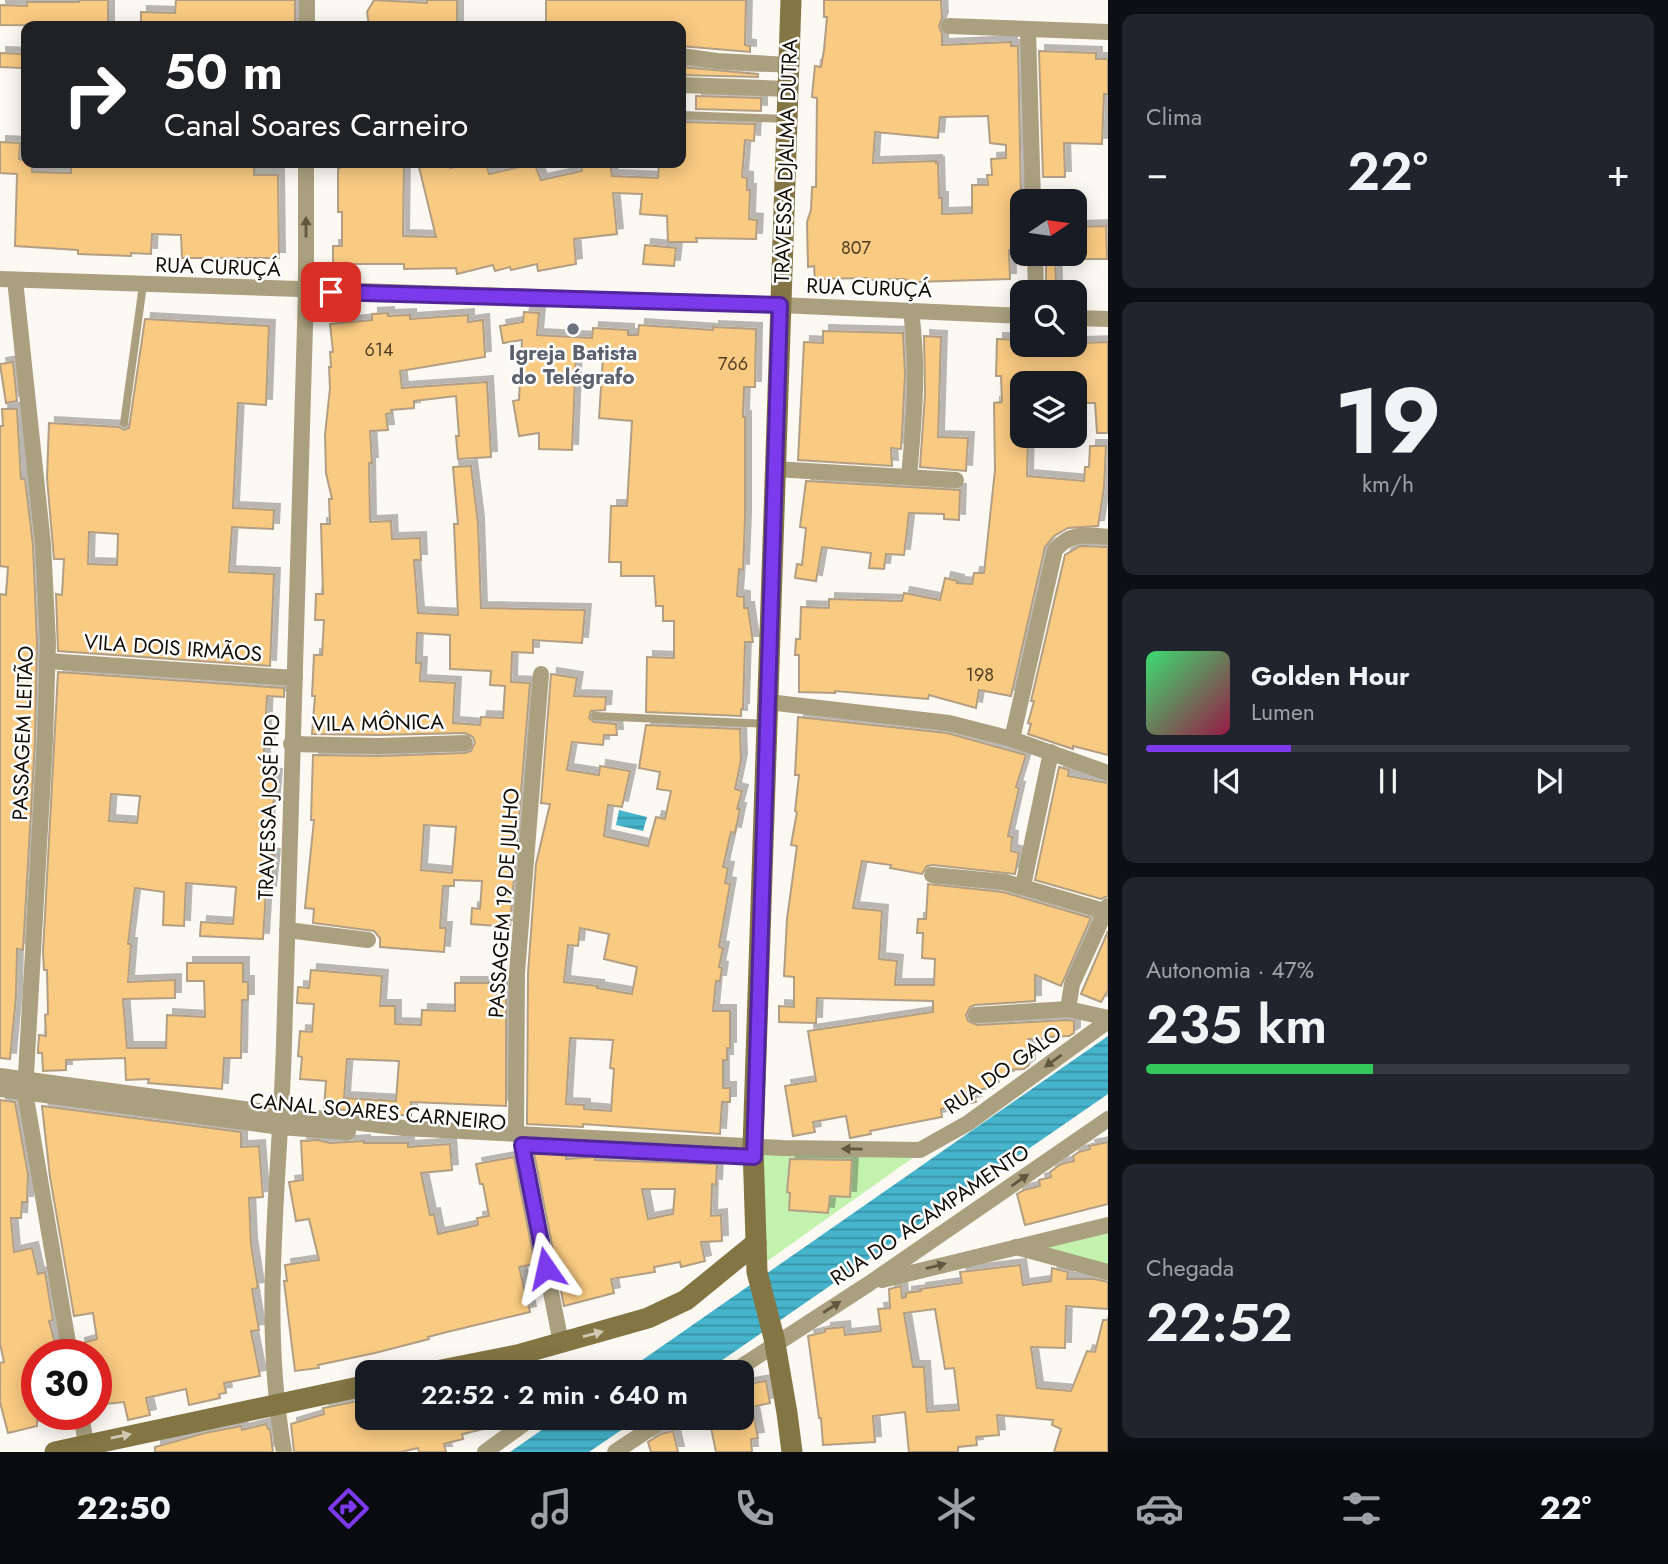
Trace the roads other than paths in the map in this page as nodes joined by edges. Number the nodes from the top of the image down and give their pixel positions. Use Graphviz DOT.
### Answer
graph roads {
  1 [pos="307,0"];
  2 [pos="791,0"];
  3 [pos="307,21"];
  4 [pos="949,26"];
  5 [pos="1028,30"];
  6 [pos="1108,32"];
  7 [pos="686,57"];
  8 [pos="789,65"];
  9 [pos="686,85"];
  10 [pos="789,89"];
  11 [pos="686,114"];
  12 [pos="788,119"];
  13 [pos="306,168"];
  14 [pos="1033,189"];
  15 [pos="7,279"];
  16 [pos="143,285"];
  17 [pos="306,291"];
  18 [pos="780,305"];
  19 [pos="911,311"];
  20 [pos="1010,315"];
  21 [pos="1087,318"];
  22 [pos="1108,319"];
  23 [pos="124,423"];
  24 [pos="775,469"];
  25 [pos="909,477"];
  26 [pos="957,480"];
  27 [pos="1108,537"];
  28 [pos="47,660"];
  29 [pos="541,674"];
  30 [pos="295,678"];
  31 [pos="768,702"];
  32 [pos="595,716"];
  33 [pos="767,724"];
  34 [pos="1012,739"];
  35 [pos="466,743"];
  36 [pos="291,744"];
  37 [pos="1051,752"];
  38 [pos="1107,767"];
  39 [pos="932,875"];
  40 [pos="1023,886"];
  41 [pos="1107,910"];
  42 [pos="287,930"];
  43 [pos="368,940"];
  44 [pos="1068,1009"];
  45 [pos="976,1015"];
  46 [pos="1108,1019"];
  47 [pos="0,1076"];
  48 [pos="25,1086"];
  49 [pos="0,1088"];
  50 [pos="1108,1119"];
  51 [pos="281,1121"];
  52 [pos="519,1139"];
  53 [pos="920,1150"];
  54 [pos="753,1152"];
  55 [pos="1108,1225"];
  56 [pos="756,1243"];
  57 [pos="1013,1247"];
  58 [pos="1108,1272"];
  59 [pos="870,1283"];
  60 [pos="67,1339"];
  61 [pos="774,1341"];
  62 [pos="561,1343"];
  63 [pos="526,1360"];
  64 [pos="749,1360"];
  65 [pos="355,1388"];
  66 [pos="275,1403"];
  67 [pos="83,1430"];
  68 [pos="517,1430"];
  69 [pos="648,1430"];
  70 [pos="86,1444"];
  71 [pos="55,1452"];
  72 [pos="284,1452"];
  73 [pos="485,1452"];
  74 [pos="615,1452"];
  75 [pos="792,1452"];
  1 -- 3 [label="street"];
  2 -- 8 [label="street, TRAVESSA DJALMA DUTRA"];
  4 -- 5 [label="street"];
  5 -- 6 [label="street"];
  5 -- 14 [label="street"];
  7 -- 8 [label="street"];
  8 -- 10 [label="street, TRAVESSA DJALMA DUTRA"];
  9 -- 10 [label="street"];
  10 -- 12 [label="street, TRAVESSA DJALMA DUTRA"];
  11 -- 12 [label="lane"];
  12 -- 18 [label="street, TRAVESSA DJALMA DUTRA"];
  17 -- 13 [label="street, TRAVESSA JOSÉ PIO, one-way"];
  15 -- 16 [label="street, RUA CURUÇÁ"];
  15 -- 28 [label="street, PASSAGEM LEITÃO"];
  16 -- 17 [label="street, RUA CURUÇÁ"];
  16 -- 23 [label="lane"];
  17 -- 18 [label="street, RUA CURUÇÁ"];
  17 -- 30 [label="street, TRAVESSA JOSÉ PIO"];
  18 -- 19 [label="street, RUA CURUÇÁ"];
  18 -- 24 [label="street, TRAVESSA DJALMA DUTRA"];
  19 -- 20 [label="street, RUA CURUÇÁ"];
  19 -- 25 [label="street"];
  21 -- 22 [label="street"];
  24 -- 25 [label="street"];
  24 -- 31 [label="street, TRAVESSA DJALMA DUTRA"];
  25 -- 26 [label="street"];
  27 -- 34 [label="street"];
  28 -- 30 [label="street, VILA DOIS IRMÃOS"];
  28 -- 48 [label="street, PASSAGEM LEITÃO"];
  29 -- 52 [label="street, PASSAGEM 19 DE JULHO"];
  30 -- 36 [label="street, TRAVESSA JOSÉ PIO"];
  31 -- 33 [label="street, TRAVESSA DJALMA DUTRA"];
  31 -- 34 [label="street"];
  32 -- 33 [label="lane"];
  33 -- 54 [label="street, TRAVESSA DJALMA DUTRA"];
  34 -- 37 [label="street"];
  35 -- 36 [label="street, VILA MÔNICA"];
  36 -- 42 [label="street, TRAVESSA JOSÉ PIO"];
  37 -- 38 [label="street"];
  37 -- 40 [label="street"];
  39 -- 40 [label="street"];
  40 -- 41 [label="street"];
  41 -- 44 [label="street"];
  42 -- 43 [label="street"];
  42 -- 51 [label="street, TRAVESSA JOSÉ PIO"];
  44 -- 45 [label="street"];
  44 -- 46 [label="street"];
  46 -- 53 [label="street, RUA DO GALO, one-way"];
  47 -- 48 [label="street, CANAL SOARES CARNEIRO"];
  48 -- 49 [label="street, CANAL SOARES CARNEIRO"];
  48 -- 51 [label="street, CANAL SOARES CARNEIRO"];
  48 -- 60 [label="street, PASSAGEM LEITÃO"];
  59 -- 50 [label="street, RUA DO ACAMPAMENTO, one-way"];
  51 -- 52 [label="street, CANAL SOARES CARNEIRO"];
  51 -- 66 [label="street, TRAVESSA JOSÉ PIO"];
  52 -- 54 [label="street, CANAL SOARES CARNEIRO"];
  52 -- 62 [label="street, PASSAGEM 19 DE JULHO"];
  53 -- 54 [label="street, CANAL SOARES CARNEIRO, one-way"];
  54 -- 56 [label="street, TRAVESSA DJALMA DUTRA"];
  55 -- 57 [label="street"];
  56 -- 61 [label="street, TRAVESSA DJALMA DUTRA"];
  62 -- 56 [label="street, one-way"];
  57 -- 58 [label="street"];
  59 -- 57 [label="street, one-way"];
  61 -- 59 [label="street, RUA DO ACAMPAMENTO, one-way"];
  61 -- 64 [label="street, RUA DO ACAMPAMENTO"];
  61 -- 75 [label="street, TRAVESSA DJALMA DUTRA"];
  62 -- 63 [label="street"];
  65 -- 66 [label="street"];
  70 -- 66 [label="street, one-way"];
  66 -- 72 [label="street, TRAVESSA JOSÉ PIO"];
  67 -- 70 [label="street"];
  68 -- 73 [label="street"];
  69 -- 74 [label="street"];
  70 -- 71 [label="street"];
}
